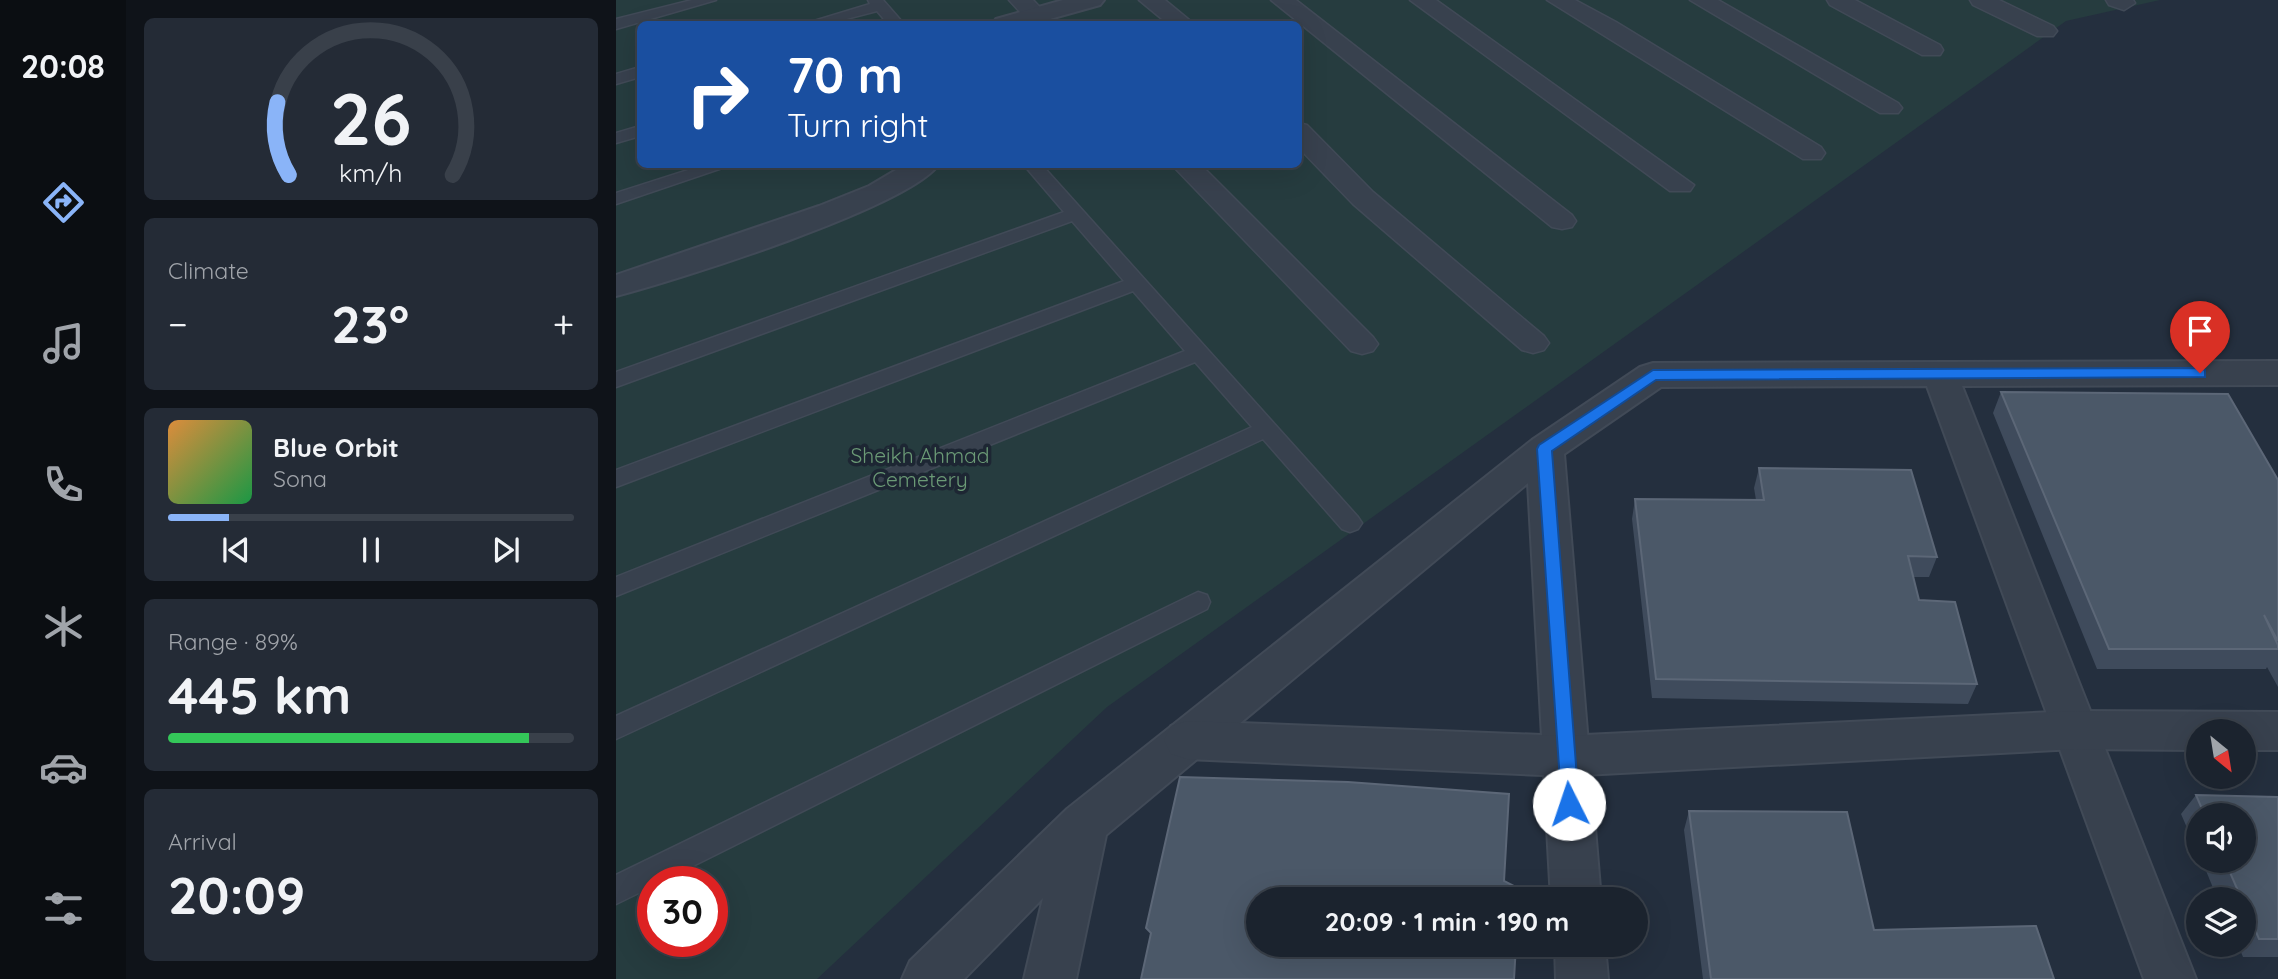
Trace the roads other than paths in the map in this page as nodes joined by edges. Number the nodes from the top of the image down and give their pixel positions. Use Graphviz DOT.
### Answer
graph roads {
  1 [pos="709,0"];
  2 [pos="1091,0"];
  3 [pos="1150,0"];
  4 [pos="1282,0"];
  5 [pos="1420,0"];
  6 [pos="1558,0"];
  7 [pos="1701,0"];
  8 [pos="1838,0"];
  9 [pos="1981,0"];
  10 [pos="877,3"];
  11 [pos="1033,13"];
  12 [pos="821,21"];
  13 [pos="893,21"];
  14 [pos="1013,21"];
  15 [pos="1178,21"];
  16 [pos="616,24"];
  17 [pos="2045,31"];
  18 [pos="1931,50"];
  19 [pos="637,73"];
  20 [pos="616,79"];
  21 [pos="1889,108"];
  22 [pos="637,132"];
  23 [pos="1302,135"];
  24 [pos="616,138"];
  25 [pos="1812,153"];
  26 [pos="713,168"];
  27 [pos="921,168"];
  28 [pos="1035,168"];
  29 [pos="1188,168"];
  30 [pos="1681,185"];
  31 [pos="616,199"];
  32 [pos="1075,214"];
  33 [pos="1562,221"];
  34 [pos="1136,283"];
  35 [pos="616,286"];
  36 [pos="1533,343"];
  37 [pos="1362,344"];
  38 [pos="1199,353"];
  39 [pos="2278,373"];
  40 [pos="1940,374"];
  41 [pos="616,380"];
  42 [pos="1266,429"];
  43 [pos="1545,449"];
  44 [pos="616,479"];
  45 [pos="1350,523"];
  46 [pos="616,587"];
  47 [pos="1198,602"];
  48 [pos="616,728"];
  49 [pos="2075,730"];
  50 [pos="2278,731"];
  51 [pos="1187,740"];
  52 [pos="1566,756"];
  53 [pos="1083,824"];
  54 [pos="1575,887"];
  55 [pos="616,890"];
  56 [pos="1581,957"];
  57 [pos="928,979"];
  58 [pos="1050,979"];
  59 [pos="1582,979"];
  60 [pos="2170,979"];
  1 -- 16 [label="lane"];
  2 -- 11 [label="street"];
  3 -- 15 [label="street"];
  4 -- 33 [label="street"];
  5 -- 30 [label="street"];
  6 -- 25 [label="street"];
  7 -- 21 [label="street"];
  8 -- 18 [label="street"];
  9 -- 17 [label="street"];
  10 -- 12 [label="lane"];
  10 -- 13 [label="lane"];
  11 -- 14 [label="street"];
  19 -- 20 [label="lane"];
  22 -- 24 [label="lane"];
  23 -- 36 [label="street"];
  26 -- 31 [label="lane"];
  27 -- 35 [label="street"];
  28 -- 32 [label="lane"];
  29 -- 37 [label="street"];
  32 -- 34 [label="lane"];
  32 -- 41 [label="lane"];
  34 -- 38 [label="lane"];
  34 -- 44 [label="lane"];
  38 -- 42 [label="lane"];
  38 -- 46 [label="lane"];
  39 -- 40 [label="street"];
  40 -- 43 [label="street"];
  40 -- 49 [label="street"];
  42 -- 45 [label="lane"];
  42 -- 48 [label="lane"];
  43 -- 51 [label="street"];
  43 -- 52 [label="street"];
  47 -- 55 [label="lane"];
  49 -- 50 [label="street"];
  49 -- 52 [label="street"];
  49 -- 60 [label="street"];
  51 -- 52 [label="street"];
  51 -- 53 [label="street"];
  52 -- 54 [label="street"];
  53 -- 57 [label="street"];
  53 -- 58 [label="street"];
  56 -- 59 [label="street"];
}
